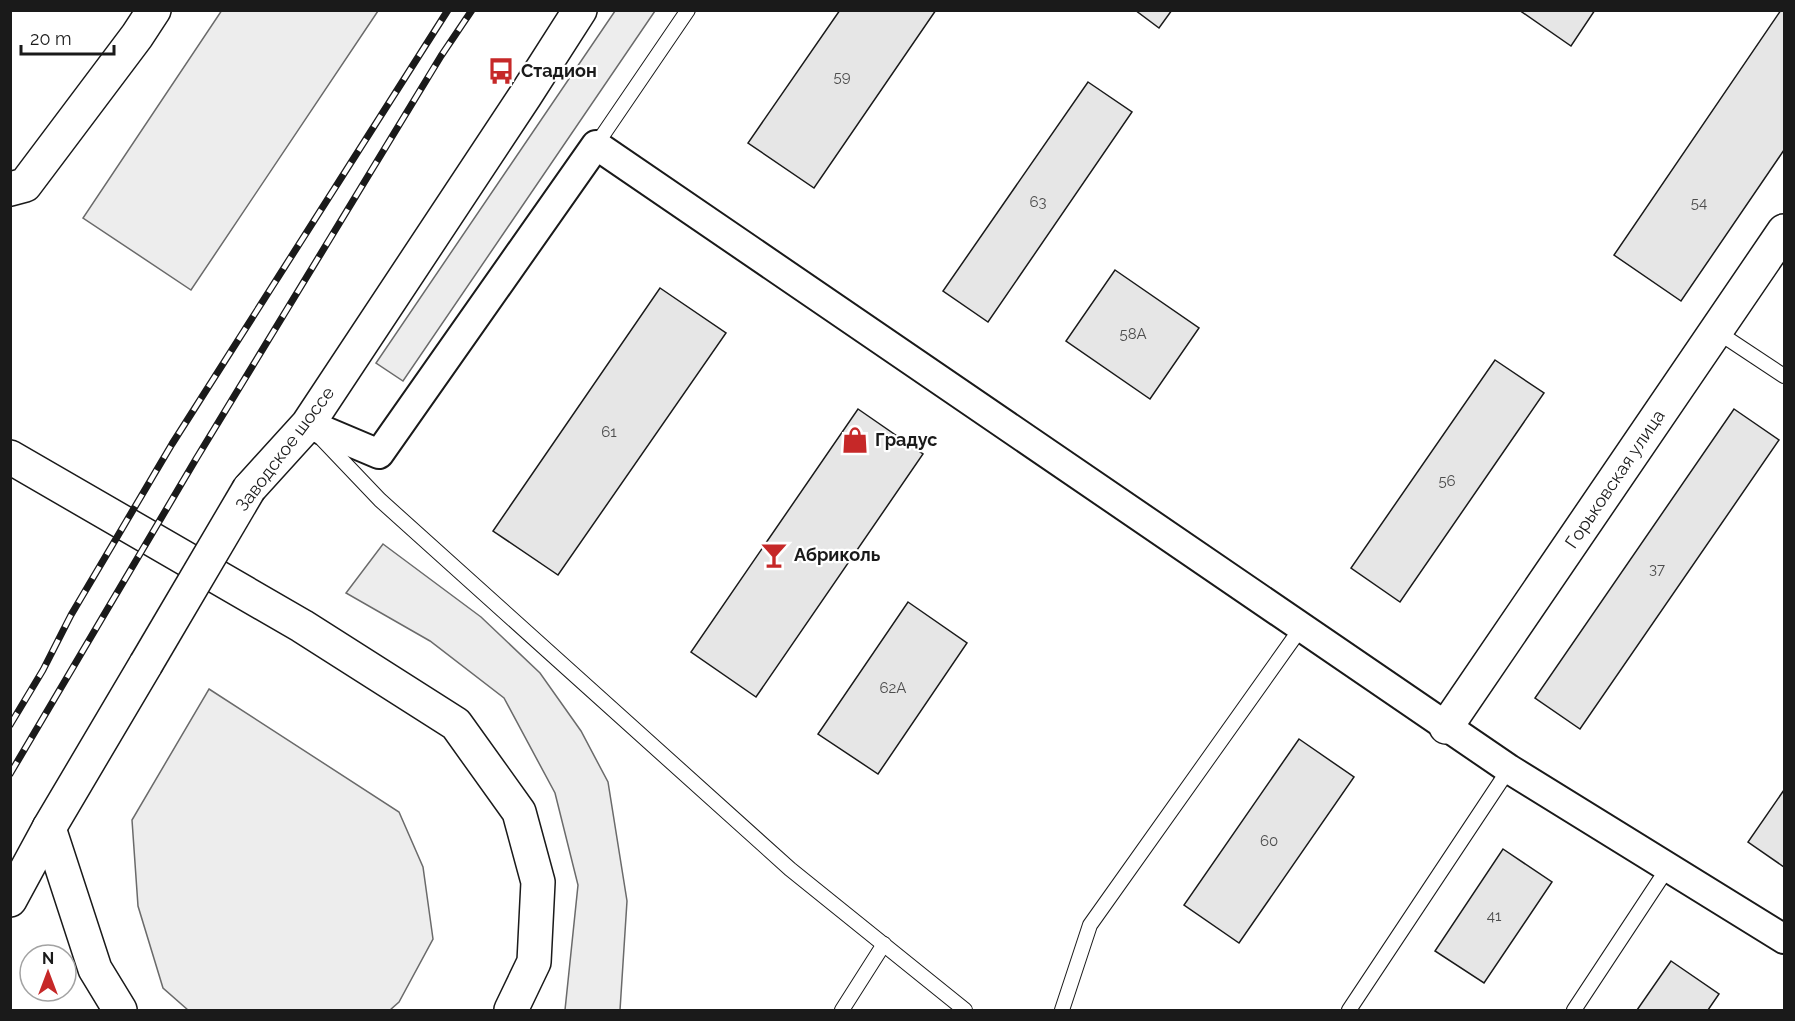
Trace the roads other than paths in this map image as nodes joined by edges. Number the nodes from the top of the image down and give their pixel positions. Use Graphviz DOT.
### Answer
graph roads {
  1 [pos="153,10"];
  2 [pos="580,10"];
  3 [pos="688,10"];
  4 [pos="596,144"];
  5 [pos="10,189"];
  6 [pos="1785,231"];
  7 [pos="1716,331"];
  8 [pos="1785,376"];
  9 [pos="308,424"];
  10 [pos="10,457"];
  11 [pos="1301,628"];
  12 [pos="1446,727"];
  13 [pos="1509,769"];
  14 [pos="49,828"];
  15 [pos="1669,866"];
  16 [pos="10,900"];
  17 [pos="1785,939"];
  18 [pos="884,944"];
  19 [pos="120,1011"];
  20 [pos="511,1011"];
  21 [pos="842,1011"];
  22 [pos="965,1011"];
  23 [pos="1062,1011"];
  24 [pos="1349,1011"];
  25 [pos="1574,1011"];
  1 -- 5 [label="street"];
  2 -- 9 [label="street, Заводское шоссе"];
  3 -- 4 [label="lane"];
  4 -- 9 [label="street"];
  4 -- 11 [label="street"];
  6 -- 7 [label="street, Горьковская улица"];
  7 -- 8 [label="lane"];
  7 -- 12 [label="street, Горьковская улица"];
  9 -- 14 [label="street, Заводское шоссе, bridge"];
  9 -- 18 [label="lane"];
  10 -- 20 [label="street"];
  11 -- 12 [label="street"];
  11 -- 23 [label="lane"];
  12 -- 13 [label="street"];
  13 -- 15 [label="street"];
  13 -- 24 [label="lane"];
  14 -- 16 [label="street, Заводское шоссе"];
  14 -- 19 [label="street"];
  15 -- 17 [label="street"];
  15 -- 25 [label="lane"];
  18 -- 21 [label="lane"];
  18 -- 22 [label="lane"];
}
